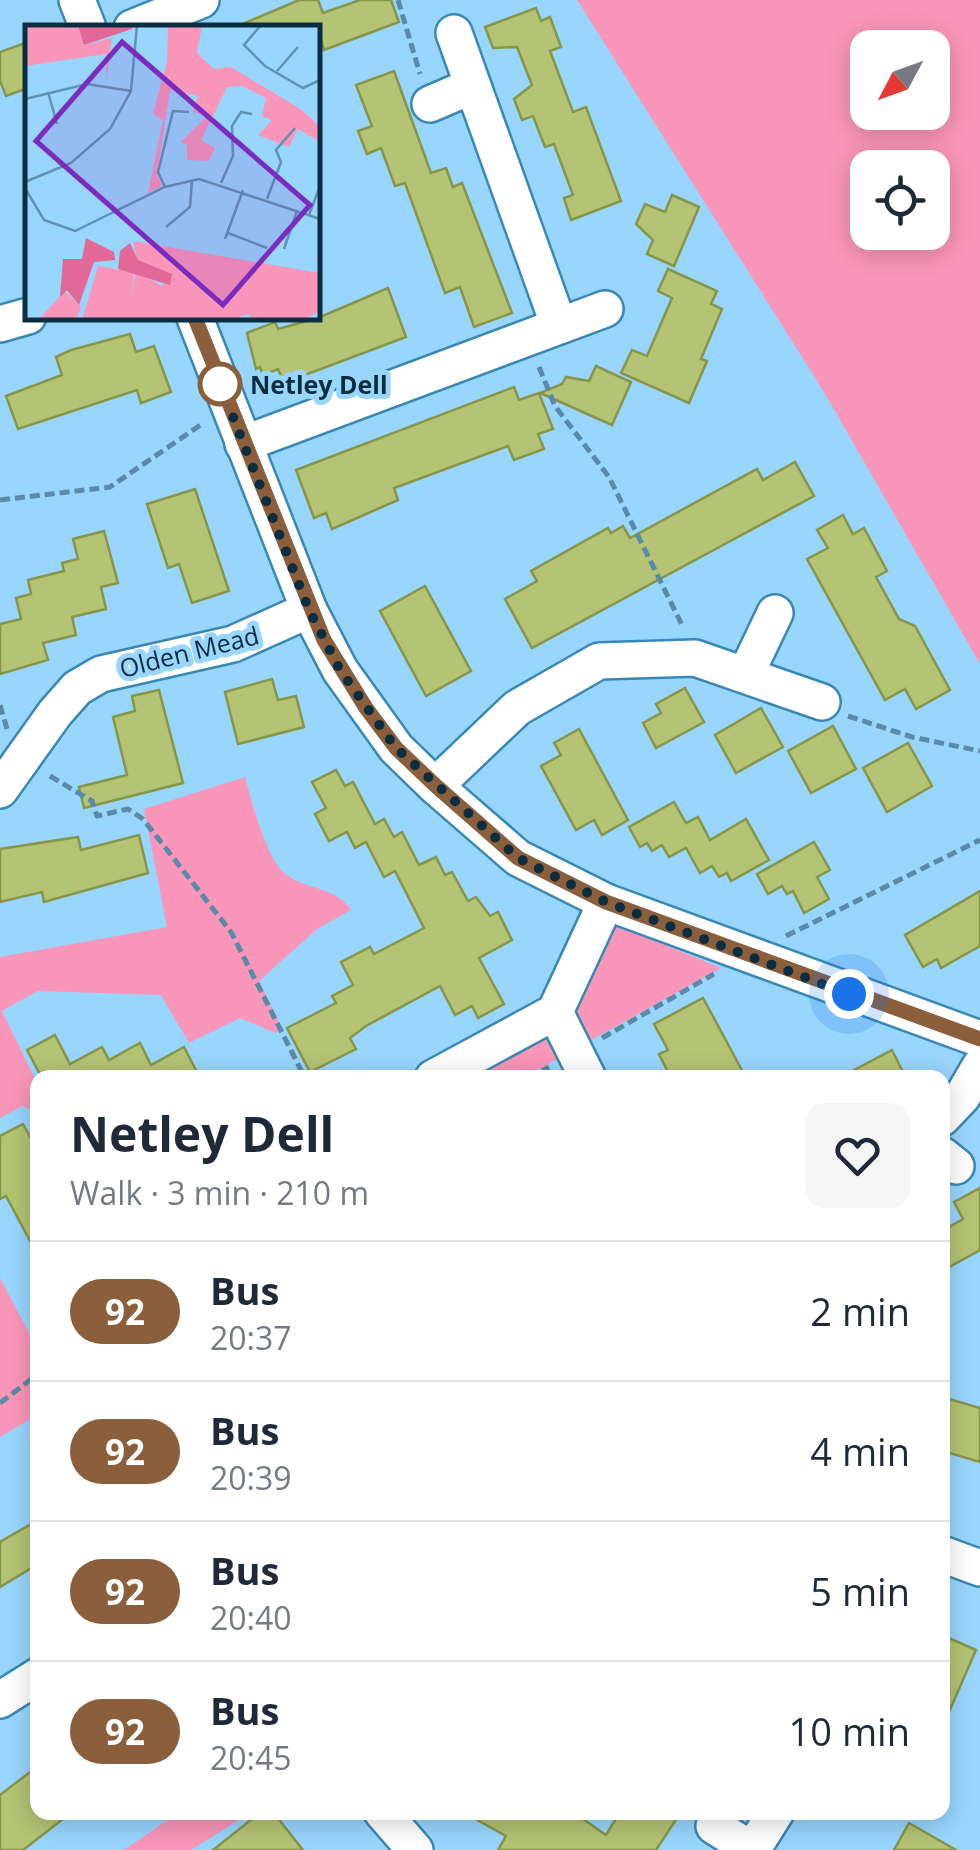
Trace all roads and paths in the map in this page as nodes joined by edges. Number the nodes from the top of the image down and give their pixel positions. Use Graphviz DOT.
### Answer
graph roads {
  1 [pos="77,0"];
  2 [pos="201,0"];
  3 [pos="398,0"];
  4 [pos="87,25"];
  5 [pos="139,25"];
  6 [pos="454,33"];
  7 [pos="472,86"];
  8 [pos="430,104"];
  9 [pos="605,309"];
  10 [pos="25,317"];
  11 [pos="196,320"];
  12 [pos="0,324"];
  13 [pos="543,332"];
  14 [pos="231,411"];
  15 [pos="243,444"];
  16 [pos="0,500"];
  17 [pos="309,610"];
  18 [pos="775,613"];
  19 [pos="695,658"];
  20 [pos="746,674"];
  21 [pos="822,702"];
  22 [pos="980,752"];
  23 [pos="25,761"];
  24 [pos="436,786"];
  25 [pos="0,790"];
  26 [pos="980,840"];
  27 [pos="606,902"];
  28 [pos="746,956"];
  29 [pos="555,1012"];
  30 [pos="980,1039"];
  31 [pos="581,1066"];
  32 [pos="980,1066"];
  33 [pos="301,1070"];
  34 [pos="448,1070"];
  35 [pos="950,1110"];
  36 [pos="30,1380"];
  37 [pos="0,1404"];
  38 [pos="950,1557"];
  39 [pos="980,1568"];
  40 [pos="30,1681"];
  41 [pos="0,1700"];
  42 [pos="389,1820"];
  43 [pos="771,1820"];
  44 [pos="714,1826"];
  45 [pos="415,1850"];
  46 [pos="752,1850"];
  1 -- 4 [label="street"];
  2 -- 5 [label="street"];
  3 -- 8 [label="path"];
  6 -- 7 [label="street"];
  7 -- 8 [label="street"];
  7 -- 13 [label="street"];
  9 -- 13 [label="street"];
  10 -- 12 [label="street"];
  11 -- 14 [label="street"];
  13 -- 15 [label="street"];
  13 -- 19 [label="path"];
  14 -- 15 [label="street"];
  14 -- 16 [label="path"];
  15 -- 17 [label="street"];
  17 -- 23 [label="street, Olden Mead"];
  17 -- 24 [label="street"];
  18 -- 20 [label="street"];
  19 -- 20 [label="street"];
  19 -- 24 [label="street"];
  20 -- 21 [label="street"];
  21 -- 22 [label="path"];
  23 -- 25 [label="street, Olden Mead"];
  23 -- 33 [label="path"];
  24 -- 27 [label="street"];
  26 -- 28 [label="path"];
  27 -- 28 [label="street"];
  27 -- 29 [label="street"];
  28 -- 30 [label="street"];
  28 -- 31 [label="path"];
  29 -- 31 [label="street"];
  29 -- 34 [label="street"];
  32 -- 35 [label="street"];
  36 -- 37 [label="path"];
  38 -- 39 [label="street"];
  40 -- 41 [label="street"];
  42 -- 45 [label="street"];
  43 -- 46 [label="street"];
  44 -- 46 [label="street"];
}
